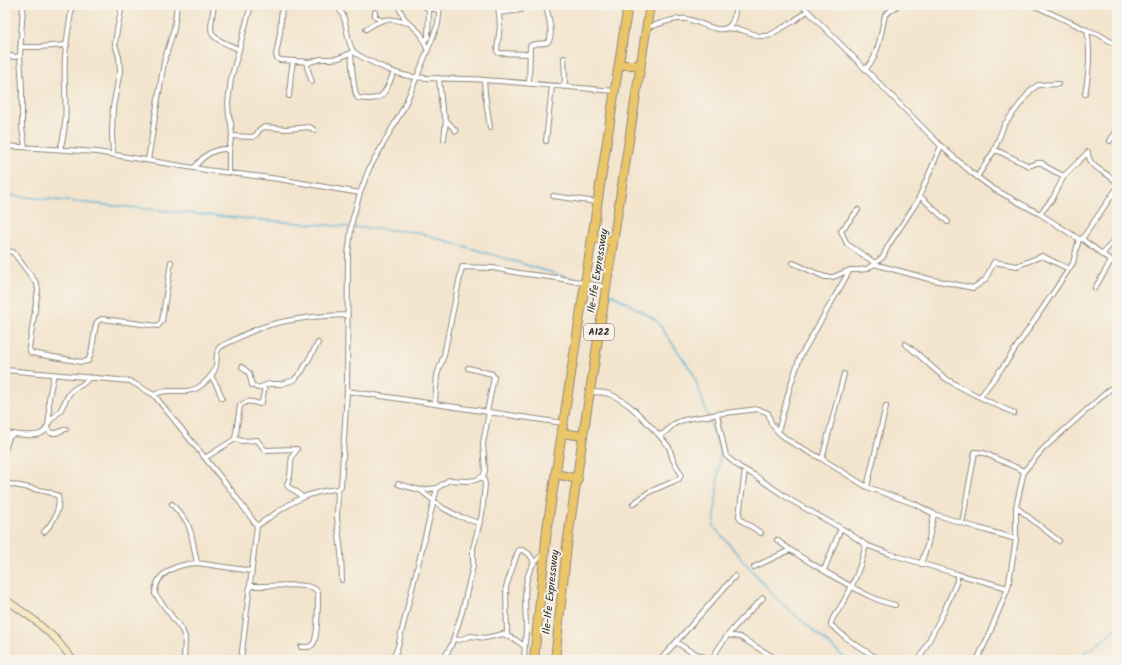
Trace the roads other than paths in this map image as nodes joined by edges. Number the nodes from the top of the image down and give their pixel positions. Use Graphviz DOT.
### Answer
graph roads {
  1 [pos="23,5"];
  2 [pos="72,5"];
  3 [pos="122,5"];
  4 [pos="177,5"];
  5 [pos="214,5"];
  6 [pos="251,5"];
  7 [pos="282,5"];
  8 [pos="332,5"];
  9 [pos="398,5"];
  10 [pos="424,5"];
  11 [pos="440,5"];
  12 [pos="498,5"];
  13 [pos="524,5"];
  14 [pos="546,5"];
  15 [pos="628,5"];
  16 [pos="650,5"];
  17 [pos="735,5"];
  18 [pos="802,5"];
  19 [pos="898,5"];
  20 [pos="1034,5"];
  21 [pos="341,7"];
  22 [pos="430,8"];
  23 [pos="439,10"];
  24 [pos="807,11"];
  25 [pos="375,12"];
  26 [pos="499,13"];
  27 [pos="380,20"];
  28 [pos="409,23"];
  29 [pos="647,27"];
  30 [pos="727,28"];
  31 [pos="366,29"];
  32 [pos="1087,30"];
  33 [pos="424,41"];
  34 [pos="1117,44"];
  35 [pos="67,45"];
  36 [pos="20,48"];
  37 [pos="238,49"];
  38 [pos="427,49"];
  39 [pos="352,52"];
  40 [pos="530,54"];
  41 [pos="5,55"];
  42 [pos="20,56"];
  43 [pos="360,56"];
  44 [pos="564,58"];
  45 [pos="293,61"];
  46 [pos="310,62"];
  47 [pos="353,64"];
  48 [pos="619,65"];
  49 [pos="640,65"];
  50 [pos="866,69"];
  51 [pos="394,72"];
  52 [pos="417,77"];
  53 [pos="439,78"];
  54 [pos="484,80"];
  55 [pos="312,82"];
  56 [pos="529,84"];
  57 [pos="1058,84"];
  58 [pos="552,86"];
  59 [pos="564,87"];
  60 [pos="615,91"];
  61 [pos="1085,94"];
  62 [pos="290,96"];
  63 [pos="446,120"];
  64 [pos="490,128"];
  65 [pos="314,130"];
  66 [pos="1117,130"];
  67 [pos="456,131"];
  68 [pos="232,136"];
  69 [pos="444,139"];
  70 [pos="1110,140"];
  71 [pos="546,141"];
  72 [pos="5,146"];
  73 [pos="941,146"];
  74 [pos="25,147"];
  75 [pos="60,149"];
  76 [pos="229,149"];
  77 [pos="994,151"];
  78 [pos="113,154"];
  79 [pos="148,160"];
  80 [pos="194,168"];
  81 [pos="229,173"];
  82 [pos="1064,176"];
  83 [pos="977,177"];
  84 [pos="1117,183"];
  85 [pos="1117,188"];
  86 [pos="360,193"];
  87 [pos="553,196"];
  88 [pos="920,196"];
  89 [pos="597,202"];
  90 [pos="858,210"];
  91 [pos="1040,214"];
  92 [pos="948,222"];
  93 [pos="1117,236"];
  94 [pos="592,238"];
  95 [pos="1080,239"];
  96 [pos="613,241"];
  97 [pos="5,251"];
  98 [pos="1102,254"];
  99 [pos="1111,261"];
  100 [pos="171,262"];
  101 [pos="793,263"];
  102 [pos="875,264"];
  103 [pos="1117,265"];
  104 [pos="1069,268"];
  105 [pos="850,270"];
  106 [pos="586,284"];
  107 [pos="606,288"];
  108 [pos="1095,288"];
  109 [pos="348,315"];
  110 [pos="318,343"];
  111 [pos="905,344"];
  112 [pos="242,367"];
  113 [pos="468,368"];
  114 [pos="5,370"];
  115 [pos="54,374"];
  116 [pos="844,374"];
  117 [pos="211,376"];
  118 [pos="90,377"];
  119 [pos="1117,383"];
  120 [pos="265,386"];
  121 [pos="348,391"];
  122 [pos="590,392"];
  123 [pos="154,395"];
  124 [pos="980,397"];
  125 [pos="222,398"];
  126 [pos="435,403"];
  127 [pos="886,406"];
  128 [pos="488,412"];
  129 [pos="1014,413"];
  130 [pos="717,414"];
  131 [pos="48,422"];
  132 [pos="563,423"];
  133 [pos="46,428"];
  134 [pos="66,429"];
  135 [pos="778,432"];
  136 [pos="5,433"];
  137 [pos="562,433"];
  138 [pos="14,434"];
  139 [pos="659,435"];
  140 [pos="583,436"];
  141 [pos="235,438"];
  142 [pos="5,450"];
  143 [pos="205,458"];
  144 [pos="822,459"];
  145 [pos="745,470"];
  146 [pos="1024,471"];
  147 [pos="556,474"];
  148 [pos="483,476"];
  149 [pos="578,479"];
  150 [pos="5,482"];
  151 [pos="398,484"];
  152 [pos="867,487"];
  153 [pos="437,488"];
  154 [pos="338,489"];
  155 [pos="420,490"];
  156 [pos="302,497"];
  157 [pos="434,500"];
  158 [pos="172,504"];
  159 [pos="633,504"];
  160 [pos="1016,508"];
  161 [pos="934,514"];
  162 [pos="479,523"];
  163 [pos="962,523"];
  164 [pos="257,526"];
  165 [pos="841,528"];
  166 [pos="44,532"];
  167 [pos="761,533"];
  168 [pos="1016,539"];
  169 [pos="777,540"];
  170 [pos="1059,541"];
  171 [pos="866,545"];
  172 [pos="790,550"];
  173 [pos="545,553"];
  174 [pos="197,563"];
  175 [pos="534,563"];
  176 [pos="921,564"];
  177 [pos="754,567"];
  178 [pos="824,570"];
  179 [pos="252,571"];
  180 [pos="957,574"];
  181 [pos="735,576"];
  182 [pos="342,580"];
  183 [pos="250,586"];
  184 [pos="851,586"];
  185 [pos="1008,588"];
  186 [pos="763,598"];
  187 [pos="5,599"];
  188 [pos="895,605"];
  189 [pos="507,635"];
  190 [pos="728,635"];
  191 [pos="525,637"];
  192 [pos="454,639"];
  193 [pos="516,640"];
  194 [pos="676,642"];
  195 [pos="301,647"];
  196 [pos="525,647"];
  197 [pos="73,660"];
  198 [pos="184,660"];
  199 [pos="241,660"];
  200 [pos="393,660"];
  201 [pos="445,660"];
  202 [pos="525,660"];
  203 [pos="534,660"];
  204 [pos="555,660"];
  205 [pos="660,660"];
  206 [pos="711,660"];
  207 [pos="778,660"];
  208 [pos="880,660"];
  209 [pos="919,660"];
  210 [pos="977,660"];
  1 -- 36 [label="street"];
  2 -- 35 [label="street"];
  3 -- 78 [label="street"];
  4 -- 79 [label="street"];
  5 -- 37 [label="street"];
  6 -- 37 [label="street"];
  7 -- 45 [label="street"];
  8 -- 21 [label="street"];
  9 -- 28 [label="street"];
  10 -- 22 [label="street"];
  11 -- 23 [label="street"];
  12 -- 26 [label="street"];
  13 -- 26 [label="street"];
  14 -- 40 [label="street"];
  15 -- 48 [label="highway, Ile-Ife Expressway / A122"];
  16 -- 29 [label="highway, Ile-Ife Expressway / A122"];
  17 -- 30 [label="street"];
  18 -- 24 [label="street"];
  19 -- 50 [label="street"];
  20 -- 32 [label="street"];
  21 -- 39 [label="street"];
  22 -- 23 [label="street"];
  22 -- 33 [label="street"];
  23 -- 38 [label="street"];
  24 -- 30 [label="street"];
  24 -- 50 [label="street"];
  25 -- 27 [label="street"];
  26 -- 40 [label="street"];
  27 -- 28 [label="street"];
  27 -- 31 [label="street"];
  28 -- 33 [label="street"];
  29 -- 30 [label="street"];
  29 -- 49 [label="highway, Ile-Ife Expressway / A122"];
  32 -- 34 [label="street"];
  32 -- 61 [label="street"];
  33 -- 38 [label="street"];
  35 -- 36 [label="street"];
  35 -- 75 [label="street"];
  36 -- 42 [label="street"];
  37 -- 68 [label="street"];
  38 -- 52 [label="street"];
  39 -- 43 [label="street"];
  39 -- 46 [label="street"];
  39 -- 47 [label="street"];
  40 -- 56 [label="street"];
  41 -- 42 [label="street"];
  42 -- 74 [label="street"];
  43 -- 47 [label="street"];
  43 -- 51 [label="street"];
  44 -- 59 [label="street"];
  45 -- 46 [label="street"];
  45 -- 62 [label="street"];
  46 -- 55 [label="street"];
  47 -- 51 [label="street"];
  48 -- 49 [label="highway"];
  48 -- 60 [label="highway, Ile-Ife Expressway / A122"];
  49 -- 96 [label="highway, Ile-Ife Expressway / A122"];
  50 -- 73 [label="street"];
  51 -- 52 [label="street"];
  52 -- 53 [label="street"];
  52 -- 86 [label="street"];
  53 -- 54 [label="street"];
  53 -- 63 [label="street"];
  54 -- 56 [label="street"];
  54 -- 64 [label="street"];
  56 -- 58 [label="street"];
  57 -- 77 [label="street"];
  58 -- 59 [label="street"];
  58 -- 71 [label="street"];
  59 -- 60 [label="street"];
  60 -- 89 [label="highway, Ile-Ife Expressway / A122"];
  63 -- 67 [label="street"];
  63 -- 69 [label="street"];
  65 -- 68 [label="street"];
  66 -- 70 [label="street"];
  68 -- 76 [label="street"];
  72 -- 74 [label="street"];
  73 -- 83 [label="street"];
  73 -- 88 [label="street"];
  74 -- 75 [label="street"];
  75 -- 78 [label="street"];
  76 -- 80 [label="street"];
  76 -- 81 [label="street"];
  77 -- 82 [label="street"];
  77 -- 83 [label="street"];
  78 -- 79 [label="street"];
  79 -- 80 [label="street"];
  80 -- 81 [label="street"];
  81 -- 86 [label="street"];
  82 -- 84 [label="street"];
  82 -- 91 [label="street"];
  83 -- 91 [label="street"];
  85 -- 95 [label="street"];
  86 -- 109 [label="street"];
  87 -- 89 [label="street"];
  88 -- 92 [label="street"];
  88 -- 102 [label="street"];
  89 -- 94 [label="highway, Ile-Ife Expressway / A122"];
  90 -- 102 [label="street"];
  91 -- 95 [label="street"];
  93 -- 98 [label="street"];
  94 -- 96 [label="highway"];
  94 -- 106 [label="highway, Ile-Ife Expressway / A122"];
  95 -- 98 [label="street"];
  95 -- 104 [label="street"];
  96 -- 107 [label="highway, Ile-Ife Expressway / A122"];
  97 -- 100 [label="street"];
  98 -- 99 [label="street"];
  99 -- 103 [label="street"];
  99 -- 108 [label="street"];
  101 -- 105 [label="street"];
  102 -- 104 [label="street"];
  102 -- 105 [label="street"];
  104 -- 124 [label="street"];
  105 -- 135 [label="street"];
  106 -- 107 [label="street"];
  106 -- 126 [label="street"];
  106 -- 132 [label="highway, Ile-Ife Expressway / A122"];
  107 -- 122 [label="highway, Ile-Ife Expressway / A122"];
  109 -- 117 [label="street"];
  109 -- 121 [label="street"];
  110 -- 120 [label="street"];
  111 -- 124 [label="street"];
  112 -- 120 [label="street"];
  113 -- 128 [label="street"];
  114 -- 115 [label="street"];
  115 -- 118 [label="street"];
  115 -- 131 [label="street"];
  116 -- 144 [label="street"];
  117 -- 123 [label="street"];
  117 -- 125 [label="street"];
  118 -- 123 [label="street"];
  118 -- 131 [label="street"];
  119 -- 146 [label="street"];
  120 -- 141 [label="street"];
  121 -- 126 [label="street"];
  121 -- 154 [label="street"];
  122 -- 139 [label="street"];
  122 -- 140 [label="highway, Ile-Ife Expressway / A122"];
  123 -- 143 [label="street"];
  124 -- 129 [label="street"];
  126 -- 128 [label="street"];
  127 -- 152 [label="street"];
  128 -- 132 [label="street"];
  128 -- 148 [label="street"];
  130 -- 135 [label="street"];
  130 -- 139 [label="street"];
  130 -- 145 [label="street"];
  131 -- 133 [label="street"];
  132 -- 137 [label="highway, Ile-Ife Expressway / A122"];
  133 -- 134 [label="street"];
  133 -- 138 [label="street"];
  135 -- 144 [label="street"];
  136 -- 138 [label="street"];
  137 -- 140 [label="highway"];
  137 -- 147 [label="highway, Ile-Ife Expressway / A122"];
  138 -- 142 [label="street"];
  139 -- 159 [label="street"];
  140 -- 149 [label="highway, Ile-Ife Expressway / A122"];
  141 -- 143 [label="street"];
  141 -- 156 [label="street"];
  143 -- 164 [label="street"];
  144 -- 152 [label="street"];
  145 -- 165 [label="street"];
  145 -- 167 [label="street"];
  146 -- 160 [label="street"];
  146 -- 163 [label="street"];
  147 -- 149 [label="highway"];
  147 -- 173 [label="highway, Ile-Ife Expressway / A122"];
  148 -- 153 [label="street"];
  148 -- 162 [label="street"];
  149 -- 204 [label="highway, Ile-Ife Expressway / A122"];
  150 -- 166 [label="street"];
  151 -- 155 [label="street"];
  152 -- 161 [label="street"];
  153 -- 155 [label="street"];
  153 -- 157 [label="street"];
  154 -- 156 [label="street"];
  154 -- 182 [label="street"];
  155 -- 157 [label="street"];
  156 -- 164 [label="street"];
  157 -- 162 [label="street"];
  157 -- 200 [label="street"];
  158 -- 174 [label="street"];
  160 -- 168 [label="street"];
  160 -- 170 [label="street"];
  161 -- 163 [label="street"];
  161 -- 176 [label="street"];
  162 -- 192 [label="street"];
  163 -- 168 [label="street"];
  164 -- 179 [label="street"];
  165 -- 171 [label="street"];
  165 -- 178 [label="street"];
  168 -- 185 [label="street"];
  169 -- 172 [label="street"];
  171 -- 176 [label="street"];
  171 -- 184 [label="street"];
  172 -- 177 [label="street"];
  172 -- 178 [label="street"];
  173 -- 175 [label="street"];
  173 -- 203 [label="highway, Ile-Ife Expressway / A122"];
  174 -- 179 [label="street"];
  174 -- 198 [label="street"];
  175 -- 189 [label="street"];
  175 -- 191 [label="street"];
  176 -- 180 [label="street"];
  178 -- 184 [label="street"];
  179 -- 183 [label="street"];
  180 -- 185 [label="street"];
  180 -- 209 [label="street"];
  181 -- 194 [label="street"];
  183 -- 195 [label="street"];
  183 -- 199 [label="street"];
  184 -- 188 [label="street"];
  184 -- 208 [label="street"];
  185 -- 210 [label="street"];
  186 -- 190 [label="street"];
  187 -- 197 [label="street"];
  189 -- 192 [label="street"];
  189 -- 193 [label="street"];
  190 -- 206 [label="street"];
  190 -- 207 [label="street"];
  191 -- 193 [label="street"];
  191 -- 196 [label="street"];
  192 -- 201 [label="street"];
  193 -- 196 [label="street"];
  194 -- 205 [label="street"];
  194 -- 206 [label="street"];
  196 -- 202 [label="street"];
}
